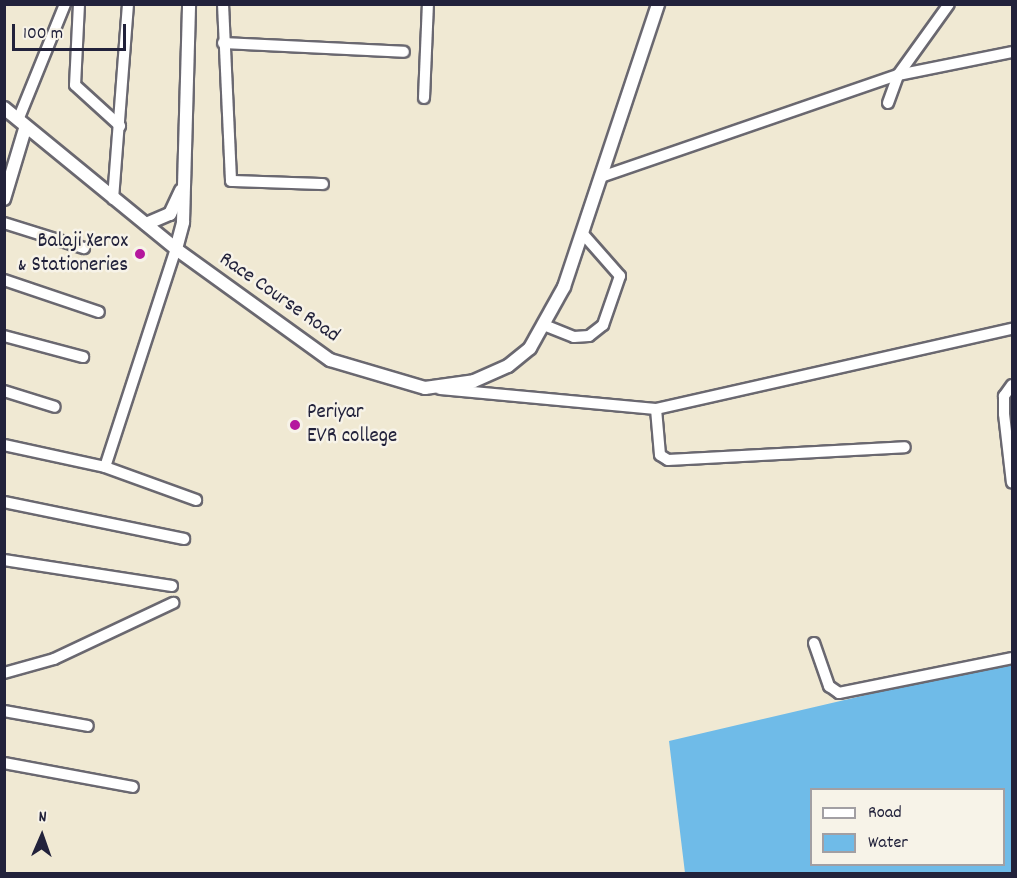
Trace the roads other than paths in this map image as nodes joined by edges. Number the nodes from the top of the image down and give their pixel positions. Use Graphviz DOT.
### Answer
graph roads {
  1 [pos="79,4"];
  2 [pos="128,4"];
  3 [pos="189,4"];
  4 [pos="223,4"];
  5 [pos="428,4"];
  6 [pos="658,4"];
  7 [pos="949,4"];
  8 [pos="64,8"];
  9 [pos="81,20"];
  10 [pos="223,43"];
  11 [pos="404,52"];
  12 [pos="1012,52"];
  13 [pos="898,75"];
  14 [pos="424,98"];
  15 [pos="888,103"];
  16 [pos="4,108"];
  17 [pos="21,124"];
  18 [pos="120,126"];
  19 [pos="602,177"];
  20 [pos="184,180"];
  21 [pos="323,184"];
  22 [pos="5,196"];
  23 [pos="113,200"];
  24 [pos="4,223"];
  25 [pos="146,224"];
  26 [pos="584,236"];
  27 [pos="84,248"];
  28 [pos="176,249"];
  29 [pos="4,280"];
  30 [pos="99,312"];
  31 [pos="544,325"];
  32 [pos="1012,329"];
  33 [pos="4,336"];
  34 [pos="83,357"];
  35 [pos="1012,385"];
  36 [pos="425,388"];
  37 [pos="4,391"];
  38 [pos="55,407"];
  39 [pos="656,410"];
  40 [pos="4,445"];
  41 [pos="905,447"];
  42 [pos="105,467"];
  43 [pos="1012,483"];
  44 [pos="196,500"];
  45 [pos="4,502"];
  46 [pos="184,539"];
  47 [pos="4,560"];
  48 [pos="172,586"];
  49 [pos="173,603"];
  50 [pos="814,643"];
  51 [pos="1012,658"];
  52 [pos="4,673"];
  53 [pos="4,711"];
  54 [pos="88,726"];
  55 [pos="4,764"];
  56 [pos="133,787"];
  1 -- 9 [label="street"];
  2 -- 18 [label="street"];
  3 -- 20 [label="main road"];
  4 -- 10 [label="street"];
  5 -- 14 [label="street"];
  6 -- 19 [label="main road, Race Course Road"];
  7 -- 13 [label="street"];
  8 -- 9 [label="street"];
  8 -- 17 [label="street"];
  9 -- 18 [label="street"];
  10 -- 11 [label="street"];
  10 -- 21 [label="street"];
  12 -- 13 [label="street"];
  13 -- 15 [label="street"];
  13 -- 19 [label="street"];
  16 -- 17 [label="main road, Race Course Road"];
  17 -- 22 [label="main road"];
  17 -- 23 [label="main road, Race Course Road"];
  18 -- 23 [label="street"];
  19 -- 26 [label="main road, Race Course Road"];
  20 -- 25 [label="main road"];
  20 -- 28 [label="main road"];
  23 -- 25 [label="main road, Race Course Road"];
  24 -- 27 [label="street"];
  25 -- 28 [label="main road, Race Course Road"];
  26 -- 31 [label="main road, Race Course Road"];
  26 -- 31 [label="street"];
  28 -- 36 [label="main road, Race Course Road"];
  28 -- 42 [label="street"];
  29 -- 30 [label="street"];
  31 -- 36 [label="main road, Race Course Road"];
  32 -- 39 [label="street"];
  33 -- 34 [label="street"];
  35 -- 43 [label="street"];
  36 -- 39 [label="street"];
  37 -- 38 [label="street"];
  39 -- 41 [label="street"];
  40 -- 42 [label="street"];
  42 -- 44 [label="street"];
  45 -- 46 [label="street"];
  47 -- 48 [label="street"];
  49 -- 52 [label="street"];
  50 -- 51 [label="street"];
  53 -- 54 [label="street"];
  55 -- 56 [label="street"];
}
